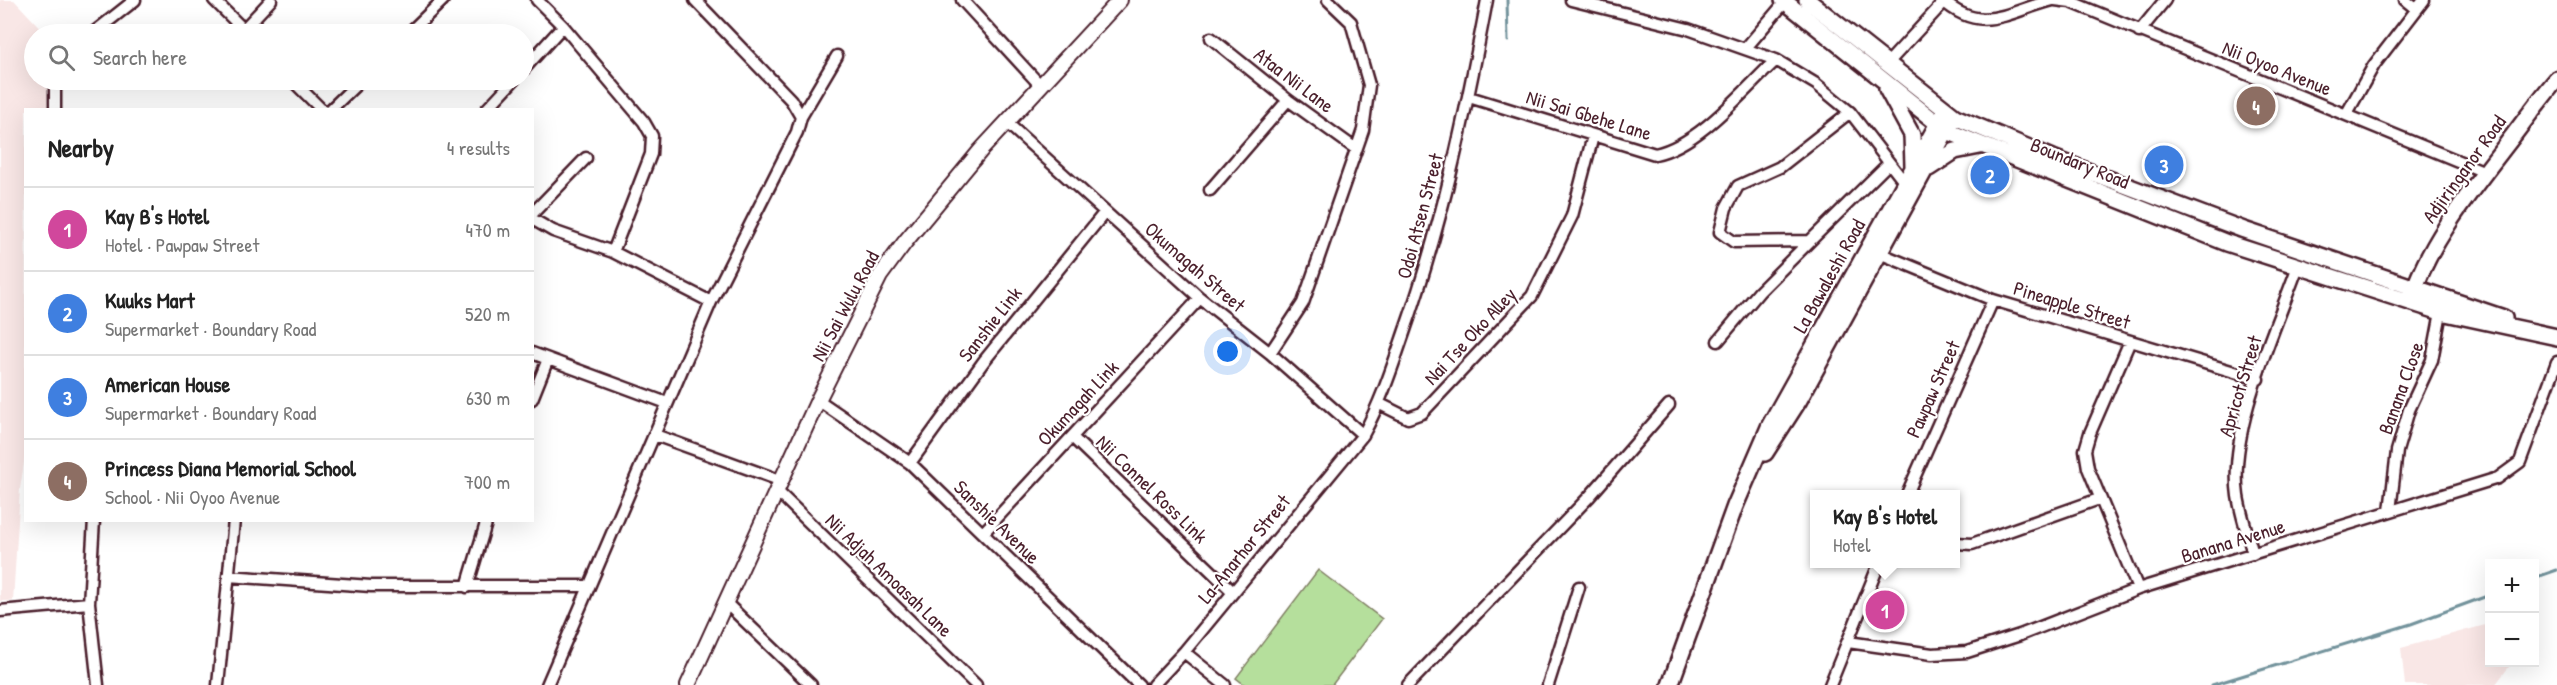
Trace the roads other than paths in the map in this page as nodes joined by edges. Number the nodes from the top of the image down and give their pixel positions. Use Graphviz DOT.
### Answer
graph roads {
  1 [pos="135,0"];
  2 [pos="214,0"];
  3 [pos="271,0"];
  4 [pos="443,0"];
  5 [pos="537,0"];
  6 [pos="695,0"];
  7 [pos="962,0"];
  8 [pos="1120,0"];
  9 [pos="1328,0"];
  10 [pos="1487,0"];
  11 [pos="1571,0"];
  12 [pos="1807,0"];
  13 [pos="2054,0"];
  14 [pos="2165,0"];
  15 [pos="2405,0"];
  16 [pos="2424,0"];
  17 [pos="1784,1"];
  18 [pos="1943,1"];
  19 [pos="2416,9"];
  20 [pos="105,24"];
  21 [pos="238,24"];
  22 [pos="252,24"];
  23 [pos="418,24"];
  24 [pos="562,26"];
  25 [pos="2139,32"];
  26 [pos="1211,38"];
  27 [pos="1745,49"];
  28 [pos="837,56"];
  29 [pos="534,58"];
  30 [pos="1776,60"];
  31 [pos="1886,64"];
  32 [pos="2557,79"];
  33 [pos="1883,81"];
  34 [pos="1041,85"];
  35 [pos="55,90"];
  36 [pos="302,90"];
  37 [pos="351,90"];
  38 [pos="505,90"];
  39 [pos="1469,97"];
  40 [pos="1288,100"];
  41 [pos="55,108"];
  42 [pos="320,108"];
  43 [pos="332,108"];
  44 [pos="488,108"];
  45 [pos="1850,112"];
  46 [pos="1950,114"];
  47 [pos="2346,115"];
  48 [pos="801,117"];
  49 [pos="1006,122"];
  50 [pos="1942,128"];
  51 [pos="1593,136"];
  52 [pos="1981,146"];
  53 [pos="1356,149"];
  54 [pos="586,158"];
  55 [pos="1889,164"];
  56 [pos="1919,169"];
  57 [pos="2485,172"];
  58 [pos="1905,183"];
  59 [pos="1210,189"];
  60 [pos="534,212"];
  61 [pos="1105,212"];
  62 [pos="534,220"];
  63 [pos="1810,241"];
  64 [pos="613,252"];
  65 [pos="1879,253"];
  66 [pos="2298,267"];
  67 [pos="2412,296"];
  68 [pos="1200,298"];
  69 [pos="1993,300"];
  70 [pos="711,302"];
  71 [pos="2441,312"];
  72 [pos="2537,332"];
  73 [pos="2557,337"];
  74 [pos="1718,341"];
  75 [pos="2130,341"];
  76 [pos="1270,353"];
  77 [pos="534,354"];
  78 [pos="549,359"];
  79 [pos="2557,362"];
  80 [pos="2258,380"];
  81 [pos="534,394"];
  82 [pos="818,400"];
  83 [pos="667,403"];
  84 [pos="1380,404"];
  85 [pos="1669,405"];
  86 [pos="655,435"];
  87 [pos="1363,435"];
  88 [pos="1072,437"];
  89 [pos="909,463"];
  90 [pos="1755,465"];
  91 [pos="780,486"];
  92 [pos="1908,490"];
  93 [pos="2099,500"];
  94 [pos="2390,512"];
  95 [pos="94,522"];
  96 [pos="234,522"];
  97 [pos="486,522"];
  98 [pos="983,533"];
  99 [pos="1960,543"];
  100 [pos="2253,554"];
  101 [pos="1877,568"];
  102 [pos="228,576"];
  103 [pos="588,586"];
  104 [pos="467,587"];
  105 [pos="1580,587"];
  106 [pos="2138,589"];
  107 [pos="1232,591"];
  108 [pos="725,602"];
  109 [pos="89,603"];
  110 [pos="0,611"];
  111 [pos="1848,642"];
  112 [pos="1184,652"];
  113 [pos="98,685"];
  114 [pos="218,685"];
  115 [pos="547,685"];
  116 [pos="688,685"];
  117 [pos="811,685"];
  118 [pos="976,685"];
  119 [pos="1139,685"];
  120 [pos="1153,685"];
  121 [pos="1225,685"];
  122 [pos="1408,685"];
  123 [pos="1548,685"];
  124 [pos="1670,685"];
  125 [pos="1830,685"];
  1 -- 20 [label="street"];
  2 -- 21 [label="street"];
  3 -- 22 [label="street"];
  4 -- 23 [label="street"];
  5 -- 24 [label="street"];
  6 -- 48 [label="street"];
  7 -- 34 [label="street"];
  8 -- 34 [label="street, Nii Sai Wulu Road"];
  9 -- 53 [label="street"];
  10 -- 39 [label="street, Odoi Atsen Street"];
  11 -- 27 [label="street"];
  12 -- 31 [label="main road, Boundary Road"];
  13 -- 18 [label="street, Nii Oyoo Avenue"];
  13 -- 25 [label="street, Nii Oyoo Avenue"];
  14 -- 25 [label="street"];
  15 -- 19 [label="street"];
  16 -- 19 [label="street"];
  17 -- 27 [label="street"];
  17 -- 33 [label="main road, Boundary Road"];
  18 -- 31 [label="street"];
  19 -- 47 [label="street"];
  24 -- 29 [label="street"];
  24 -- 64 [label="street"];
  25 -- 47 [label="street, Nii Oyoo Avenue"];
  26 -- 40 [label="street, Ataa Nii Lane"];
  27 -- 30 [label="street"];
  28 -- 48 [label="street"];
  30 -- 45 [label="street"];
  30 -- 51 [label="street, Nii Sai Gbehe Lane"];
  31 -- 46 [label="main road, Boundary Road"];
  32 -- 57 [label="main road, Adjiringanor Road"];
  33 -- 50 [label="main road, Boundary Road"];
  33 -- 56 [label="main road"];
  34 -- 49 [label="street, Nii Sai Wulu Road"];
  35 -- 41 [label="street"];
  36 -- 42 [label="street"];
  37 -- 43 [label="street"];
  38 -- 44 [label="street"];
  39 -- 51 [label="street, Nii Sai Gbehe Lane"];
  39 -- 84 [label="street, Odoi Atsen Street"];
  40 -- 53 [label="street, Ataa Nii Lane"];
  40 -- 59 [label="street"];
  45 -- 55 [label="street"];
  45 -- 63 [label="street"];
  46 -- 50 [label="main road, La Bawaleshi Road"];
  46 -- 67 [label="main road, Boundary Road"];
  47 -- 57 [label="street, Nii Oyoo Avenue"];
  48 -- 70 [label="street"];
  49 -- 61 [label="street, Okumagah Street"];
  49 -- 82 [label="street, Nii Sai Wulu Road"];
  50 -- 52 [label="main road, Boundary Road"];
  50 -- 56 [label="main road, La Bawaleshi Road"];
  51 -- 84 [label="street, Nai Tse Oko Alley"];
  52 -- 56 [label="main road"];
  52 -- 66 [label="main road, Boundary Road"];
  53 -- 76 [label="street"];
  54 -- 60 [label="street"];
  55 -- 58 [label="street"];
  55 -- 63 [label="street"];
  56 -- 58 [label="main road, La Bawaleshi Road"];
  56 -- 65 [label="main road, La Bawaleshi Road"];
  57 -- 67 [label="main road, Adjiringanor Road"];
  58 -- 90 [label="main road, La Bawaleshi Road"];
  61 -- 68 [label="street, Okumagah Street"];
  61 -- 89 [label="street, Sanshie Link"];
  62 -- 64 [label="street"];
  63 -- 74 [label="street"];
  64 -- 70 [label="street"];
  65 -- 69 [label="street, Pineapple Street"];
  65 -- 90 [label="main road, La Bawaleshi Road"];
  66 -- 67 [label="main road, Boundary Road"];
  66 -- 80 [label="street, Apricot Street"];
  67 -- 71 [label="main road, Boundary Road"];
  67 -- 72 [label="main road, Boundary Road"];
  68 -- 76 [label="street, Okumagah Street"];
  68 -- 88 [label="street, Okumagah Link"];
  69 -- 75 [label="street, Pineapple Street"];
  69 -- 92 [label="street, Pawpaw Street"];
  70 -- 83 [label="street"];
  71 -- 72 [label="main road, Boundary Road"];
  71 -- 94 [label="street, Banana Close"];
  72 -- 73 [label="main road, Boundary Road"];
  75 -- 80 [label="street, Pineapple Street"];
  75 -- 93 [label="street"];
  76 -- 87 [label="street, Okumagah Street"];
  77 -- 78 [label="street"];
  78 -- 81 [label="street"];
  78 -- 83 [label="street"];
  79 -- 94 [label="street, Banana Avenue"];
  80 -- 100 [label="street, Apricot Street"];
  82 -- 89 [label="street, Sanshie Avenue"];
  82 -- 91 [label="street, Nii Sai Wulu Road"];
  83 -- 86 [label="street"];
  84 -- 87 [label="street, Odoi Atsen Street"];
  85 -- 122 [label="street"];
  86 -- 91 [label="street"];
  86 -- 103 [label="street"];
  87 -- 107 [label="street, La-Anarhor Street"];
  88 -- 98 [label="street, Okumagah Link"];
  88 -- 107 [label="street, Nii Connel Ross Link"];
  89 -- 98 [label="street, Sanshie Avenue"];
  90 -- 124 [label="main road, La Bawaleshi Road"];
  91 -- 108 [label="street, Nii Sai Wulu Road"];
  91 -- 118 [label="street, Nii Adjah Amoasah Lane"];
  93 -- 99 [label="street"];
  93 -- 106 [label="street"];
  94 -- 100 [label="street, Banana Avenue"];
  95 -- 109 [label="street"];
  96 -- 102 [label="street"];
  97 -- 104 [label="street"];
  98 -- 119 [label="street, Sanshie Avenue"];
  100 -- 106 [label="street, Banana Avenue"];
  101 -- 111 [label="street"];
  102 -- 104 [label="street"];
  102 -- 114 [label="street"];
  103 -- 104 [label="street"];
  103 -- 115 [label="street"];
  105 -- 123 [label="street"];
  106 -- 111 [label="street, Banana Avenue"];
  107 -- 112 [label="street, La-Anarhor Street"];
  108 -- 116 [label="street, Nii Sai Wulu Road"];
  108 -- 117 [label="street"];
  109 -- 110 [label="street"];
  109 -- 113 [label="street"];
  111 -- 125 [label="street"];
  112 -- 120 [label="street, La-Anarhor Street"];
  112 -- 121 [label="street"];
}
